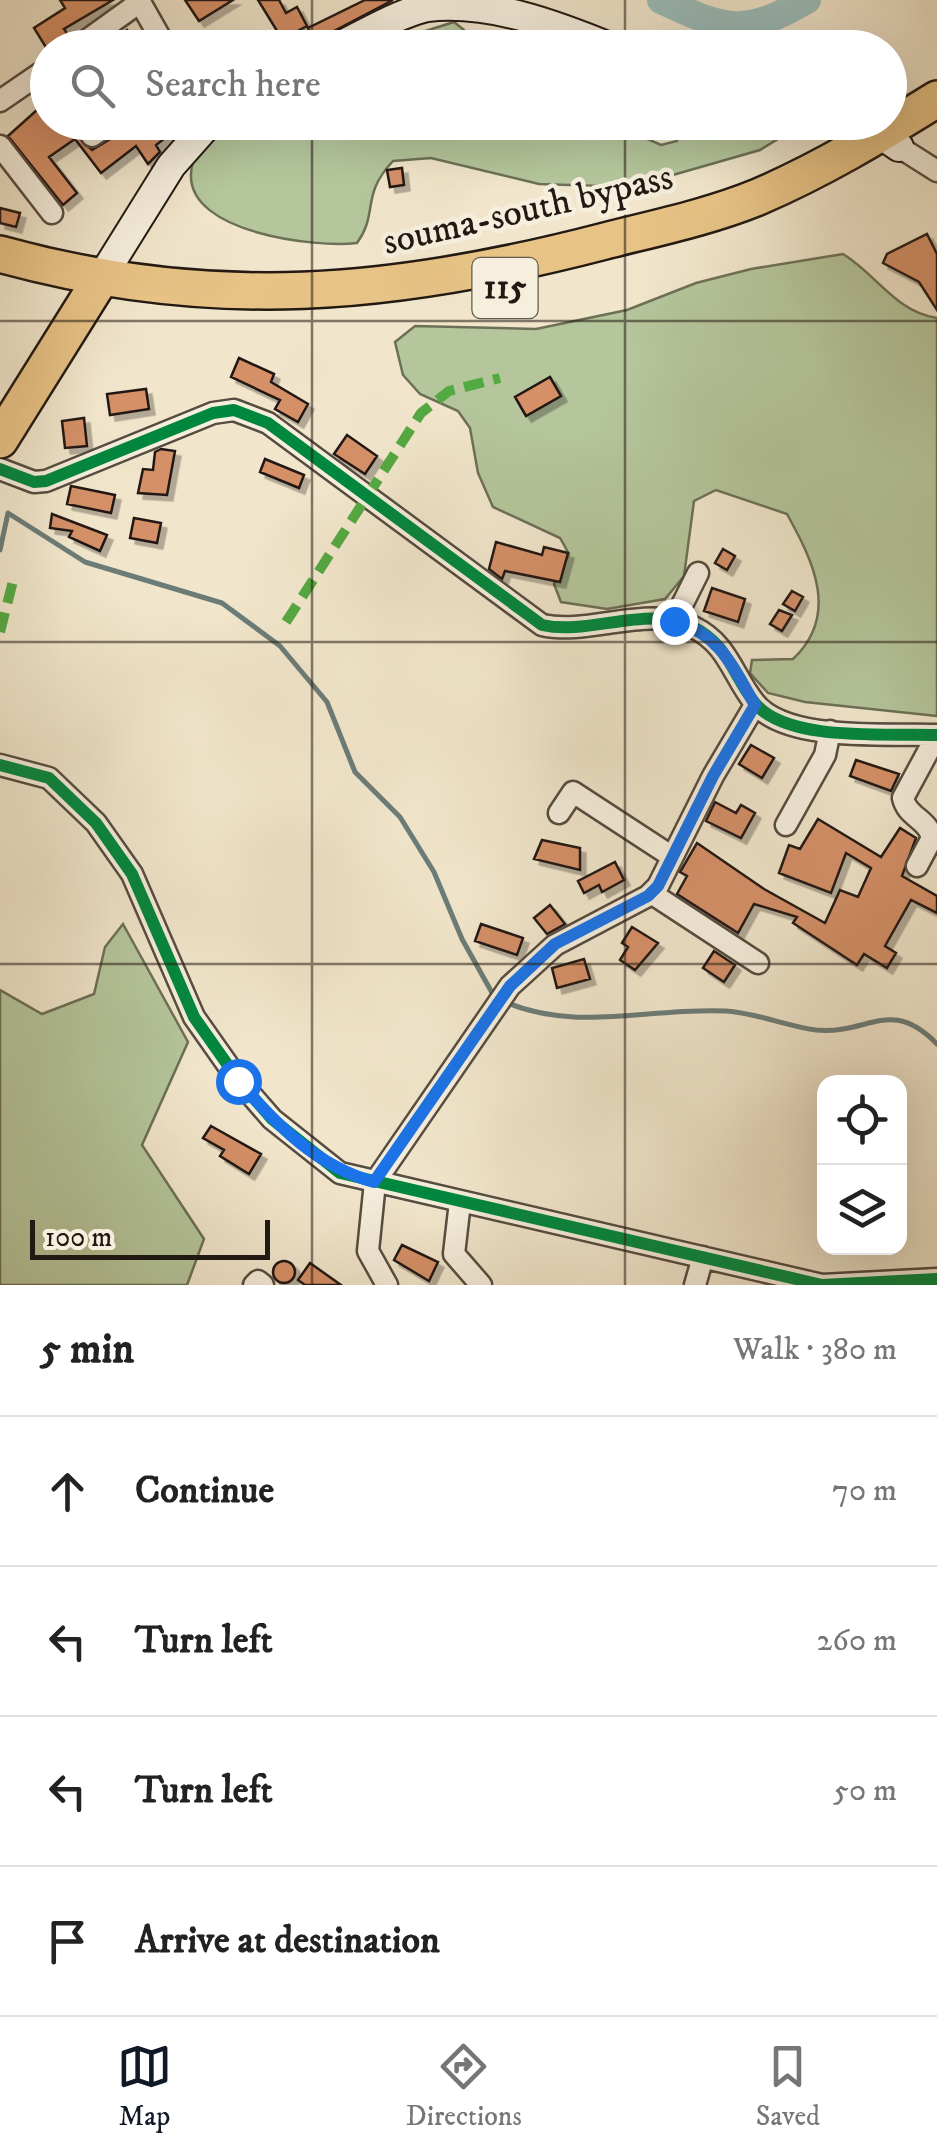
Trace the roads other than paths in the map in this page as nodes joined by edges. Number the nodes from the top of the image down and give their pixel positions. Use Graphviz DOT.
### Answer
graph roads {
  1 [pos="101,30"];
  2 [pos="156,30"];
  3 [pos="373,30"];
  4 [pos="564,30"];
  5 [pos="30,80"];
  6 [pos="937,99"];
  7 [pos="0,101"];
  8 [pos="907,118"];
  9 [pos="937,124"];
  10 [pos="907,129"];
  11 [pos="194,140"];
  12 [pos="872,140"];
  13 [pos="890,140"];
  14 [pos="0,146"];
  15 [pos="937,171"];
  16 [pos="52,212"];
  17 [pos="0,254"];
  18 [pos="0,278"];
  19 [pos="94,289"];
  20 [pos="0,440"];
  21 [pos="0,469"];
  22 [pos="698,572"];
  23 [pos="674,621"];
  24 [pos="755,705"];
  25 [pos="830,731"];
  26 [pos="937,735"];
  27 [pos="0,765"];
  28 [pos="559,814"];
  29 [pos="786,825"];
  30 [pos="671,856"];
  31 [pos="917,866"];
  32 [pos="651,894"];
  33 [pos="758,964"];
  34 [pos="374,1182"];
  35 [pos="460,1202"];
  36 [pos="703,1257"];
  37 [pos="937,1279"];
  38 [pos="254,1285"];
  39 [pos="264,1285"];
  40 [pos="387,1285"];
  41 [pos="481,1285"];
  42 [pos="695,1285"];
  1 -- 2 [label="street"];
  3 -- 4 [label="street"];
  5 -- 7 [label="street"];
  6 -- 8 [label="highway, 115"];
  9 -- 10 [label="highway, 115"];
  11 -- 19 [label="street"];
  12 -- 19 [label="highway, souma-south bypass / 115"];
  13 -- 15 [label="street"];
  14 -- 16 [label="street"];
  17 -- 19 [label="highway, souma-south bypass / 115"];
  18 -- 19 [label="highway, souma-south bypass / 115"];
  19 -- 20 [label="highway"];
  21 -- 23 [label="street"];
  22 -- 23 [label="street"];
  23 -- 24 [label="street"];
  24 -- 25 [label="street"];
  24 -- 30 [label="street"];
  25 -- 26 [label="street"];
  25 -- 29 [label="street"];
  26 -- 31 [label="street"];
  27 -- 34 [label="street"];
  28 -- 30 [label="street"];
  30 -- 32 [label="street"];
  32 -- 33 [label="street"];
  32 -- 34 [label="street"];
  34 -- 35 [label="street"];
  34 -- 40 [label="street"];
  35 -- 36 [label="street"];
  35 -- 41 [label="street"];
  36 -- 37 [label="street"];
  36 -- 42 [label="street"];
  38 -- 39 [label="street"];
}
